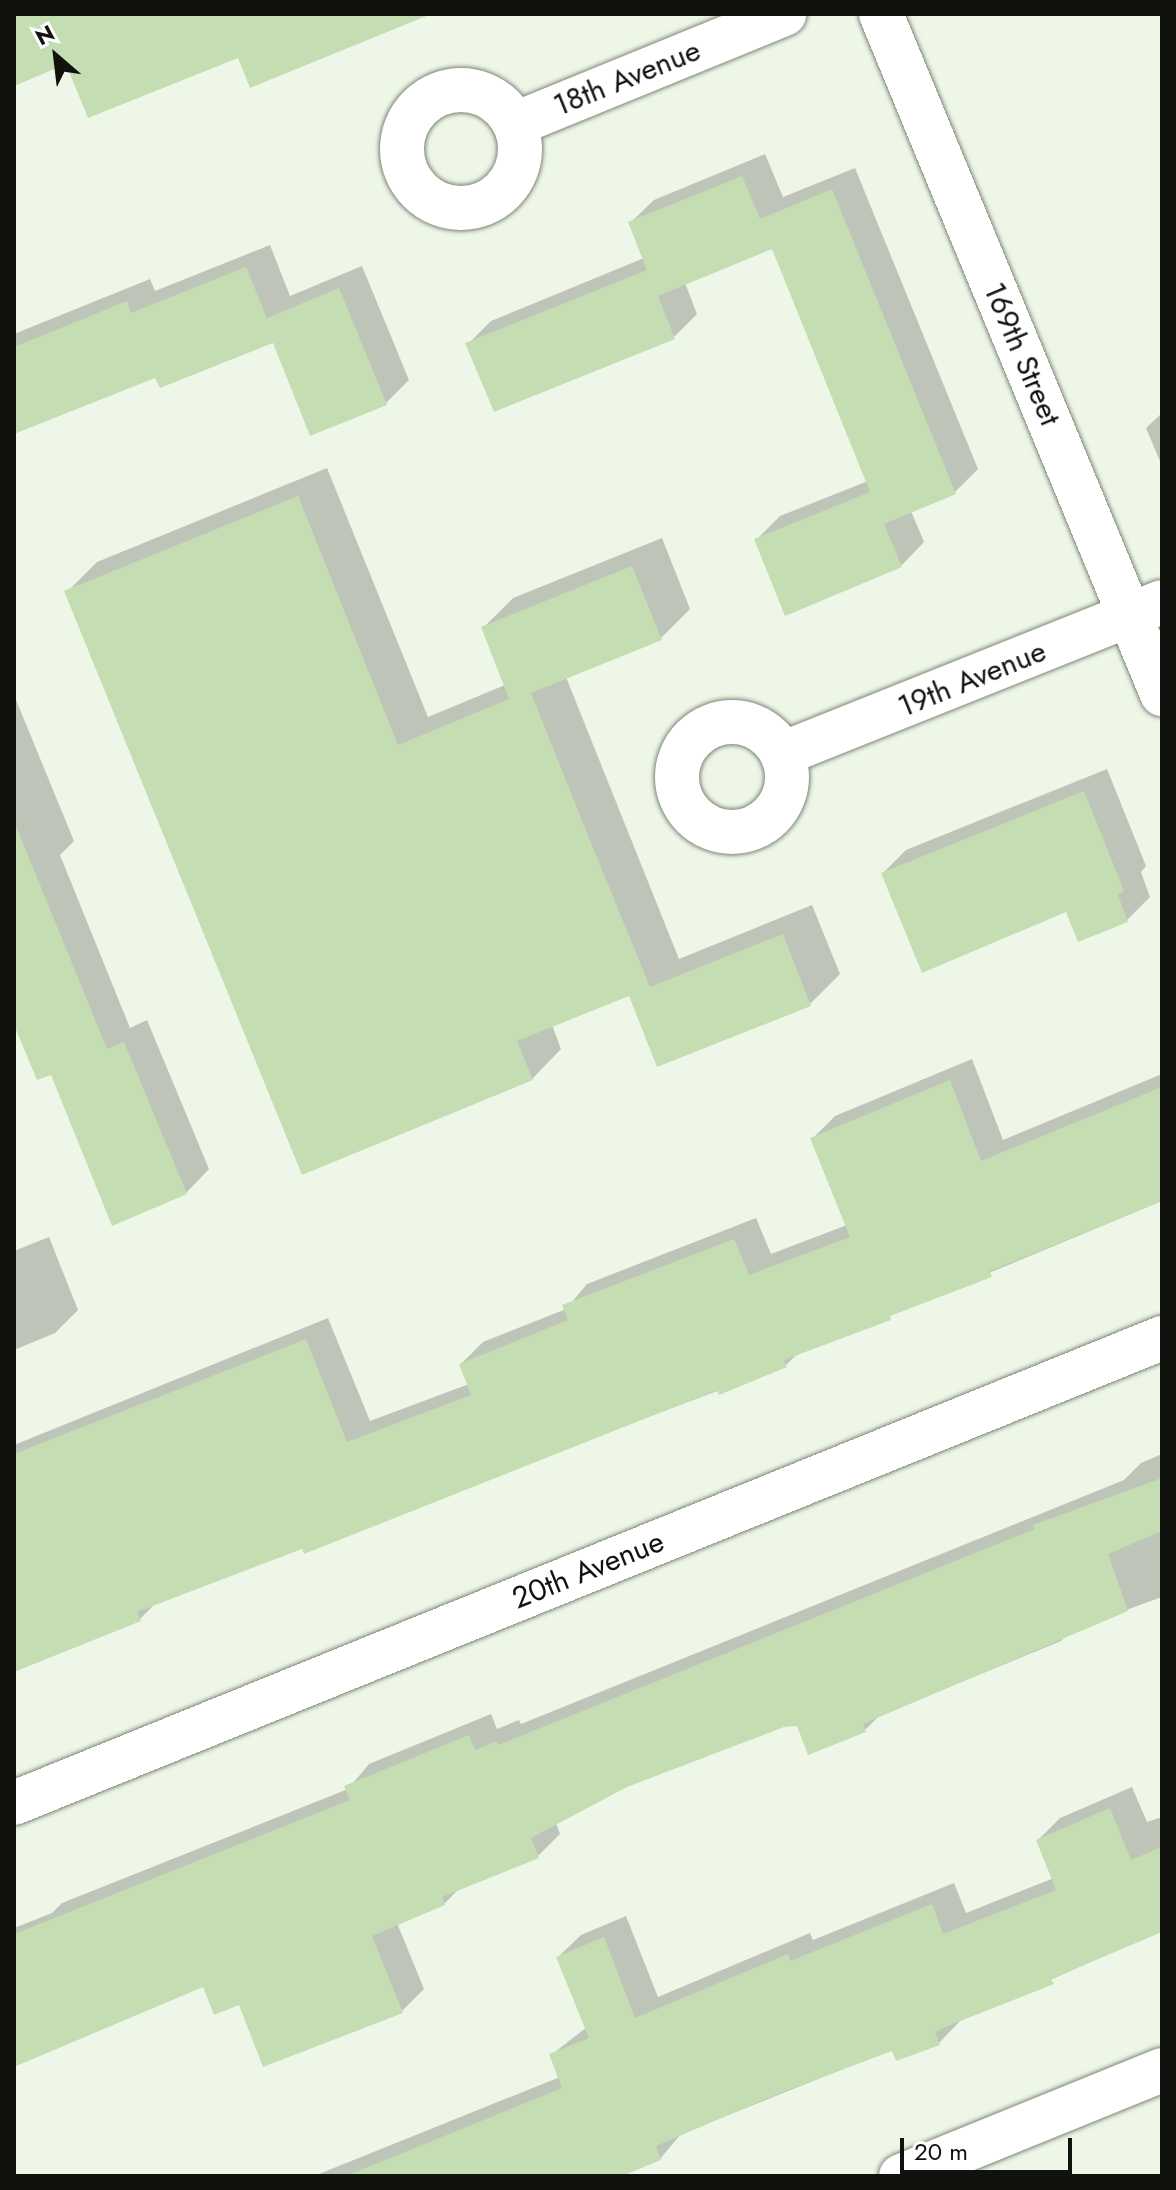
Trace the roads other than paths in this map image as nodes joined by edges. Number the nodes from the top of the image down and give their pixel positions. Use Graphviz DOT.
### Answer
graph roads {
  1 [pos="784,14"];
  2 [pos="881,14"];
  3 [pos="515,124"];
  4 [pos="1146,609"];
  5 [pos="1162,694"];
  6 [pos="782,754"];
  7 [pos="1162,1338"];
  8 [pos="14,1803"];
  9 [pos="1162,2070"];
  10 [pos="901,2176"];
  1 -- 3 [label="street, 18th Avenue"];
  2 -- 4 [label="street, 169th Street"];
  4 -- 5 [label="street, 169th Street"];
  4 -- 6 [label="street, 19th Avenue"];
  7 -- 8 [label="street, 20th Avenue"];
  9 -- 10 [label="street"];
}
